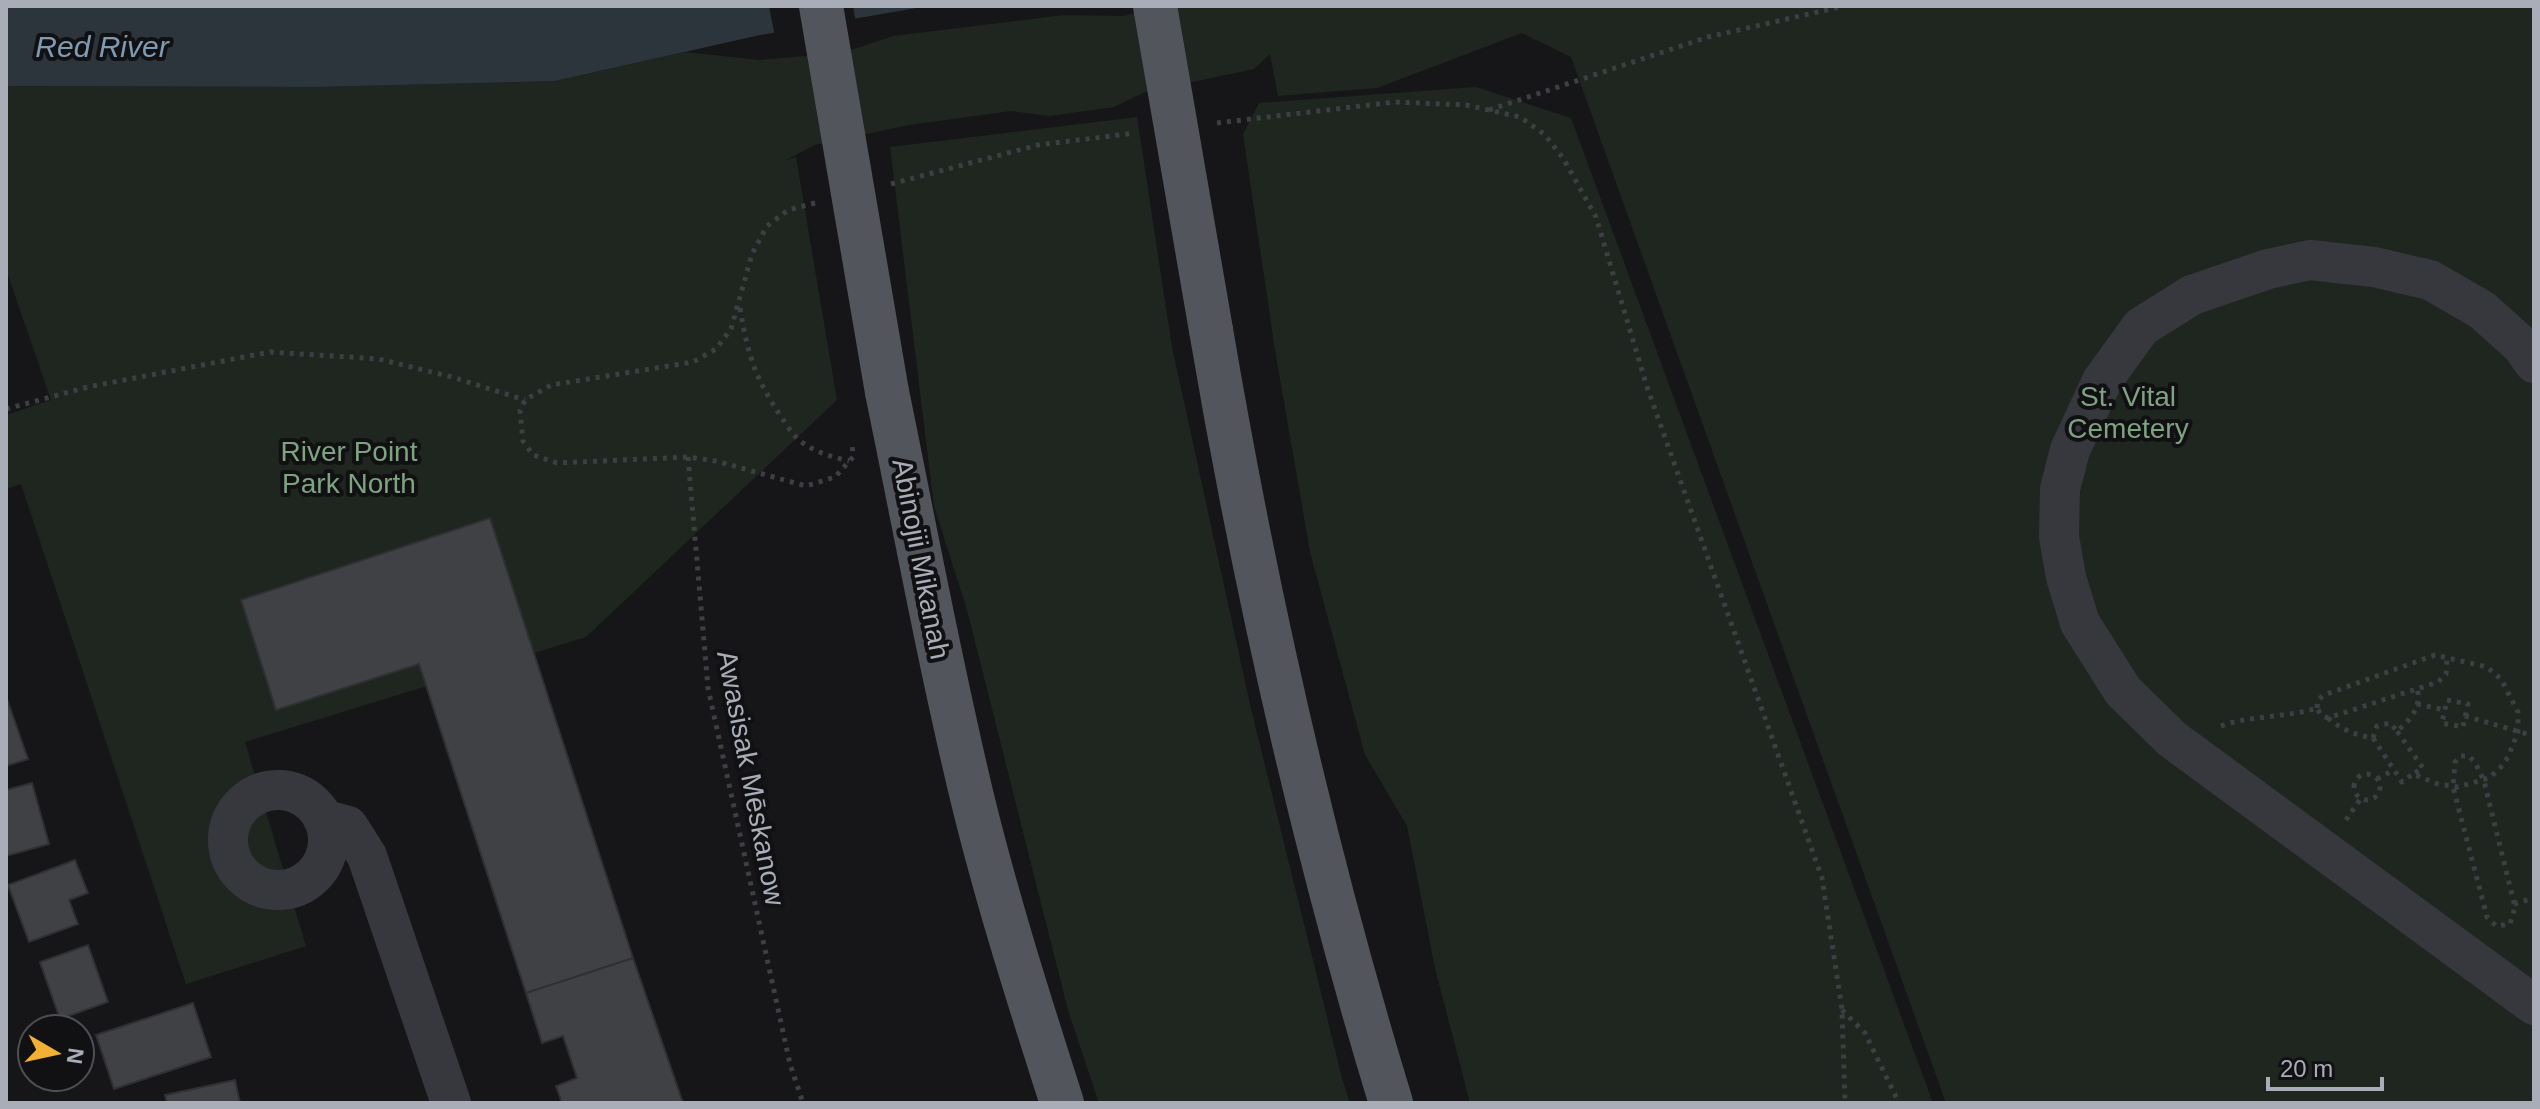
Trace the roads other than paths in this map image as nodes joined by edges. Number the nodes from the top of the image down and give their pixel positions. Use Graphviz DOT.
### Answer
graph roads {
  1 [pos="821,6"];
  2 [pos="1155,6"];
  3 [pos="2534,363"];
  4 [pos="323,819"];
  5 [pos="2534,1005"];
  6 [pos="451,1103"];
  7 [pos="1062,1103"];
  8 [pos="1391,1103"];
  1 -- 7 [label="main road, Abinojii Mikanah, bridge"];
  2 -- 8 [label="main road, bridge"];
  3 -- 5 [label="lane"];
  4 -- 6 [label="lane"];
}
